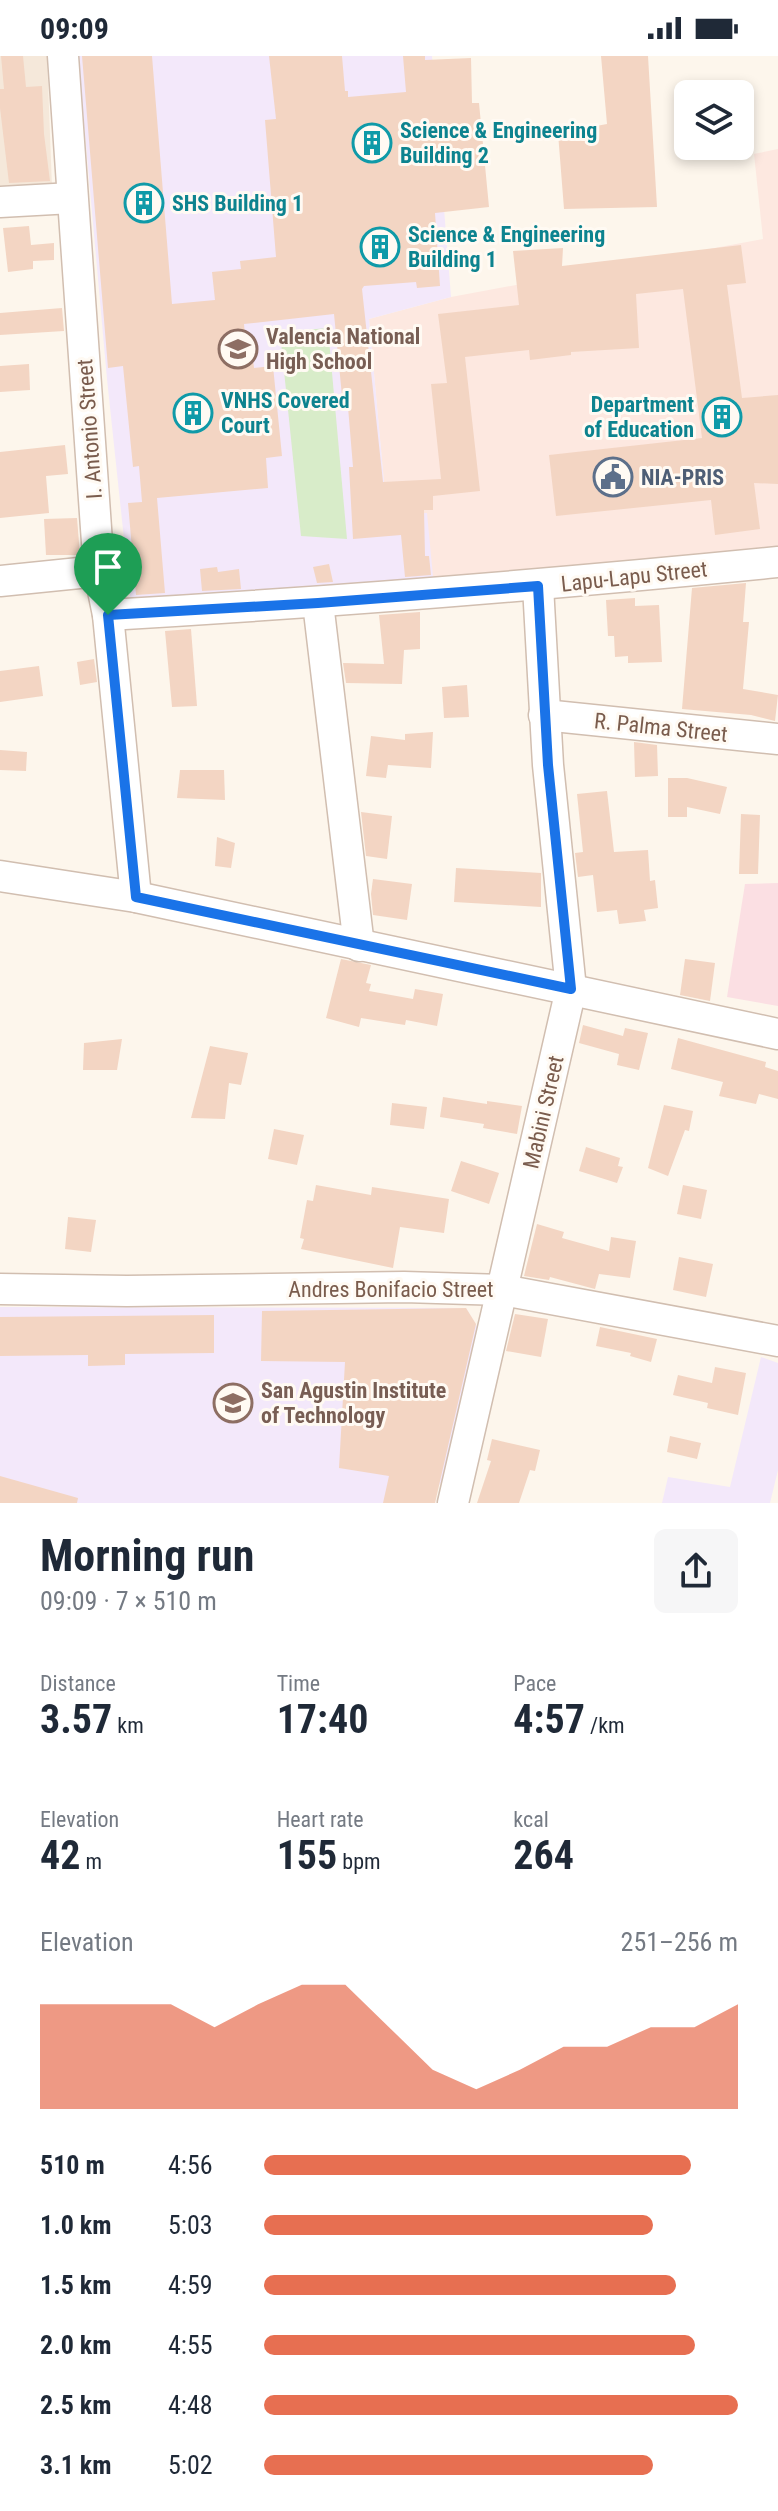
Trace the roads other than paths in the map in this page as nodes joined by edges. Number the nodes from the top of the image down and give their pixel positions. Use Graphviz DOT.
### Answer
graph roads {
  1 [pos="63,56"];
  2 [pos="72,198"];
  3 [pos="0,202"];
  4 [pos="778,562"];
  5 [pos="99,571"];
  6 [pos="0,581"];
  7 [pos="538,586"];
  8 [pos="318,603"];
  9 [pos="108,615"];
  10 [pos="544,715"];
  11 [pos="778,739"];
  12 [pos="0,876"];
  13 [pos="136,897"];
  14 [pos="359,946"];
  15 [pos="571,989"];
  16 [pos="778,1034"];
  17 [pos="0,1289"];
  18 [pos="503,1290"];
  19 [pos="778,1341"];
  20 [pos="453,1503"];
  1 -- 2 [label="street, I. Antonio Street"];
  2 -- 3 [label="street"];
  2 -- 5 [label="street, I. Antonio Street"];
  4 -- 7 [label="street, Lapu-Lapu Street"];
  5 -- 6 [label="street"];
  5 -- 9 [label="street, I. Antonio Street"];
  7 -- 8 [label="street, Lapu-Lapu Street"];
  7 -- 10 [label="street, Mabini Street"];
  8 -- 9 [label="street, Lapu-Lapu Street"];
  8 -- 14 [label="street"];
  9 -- 13 [label="street, I. Antonio Street"];
  10 -- 11 [label="street, R. Palma Street"];
  10 -- 15 [label="street, Mabini Street"];
  12 -- 13 [label="street"];
  13 -- 14 [label="street"];
  14 -- 15 [label="street"];
  15 -- 16 [label="street"];
  15 -- 18 [label="street, Mabini Street"];
  17 -- 18 [label="street, Andres Bonifacio Street"];
  18 -- 19 [label="street, Andres Bonifacio Street"];
  18 -- 20 [label="street, Mabini Street"];
}
